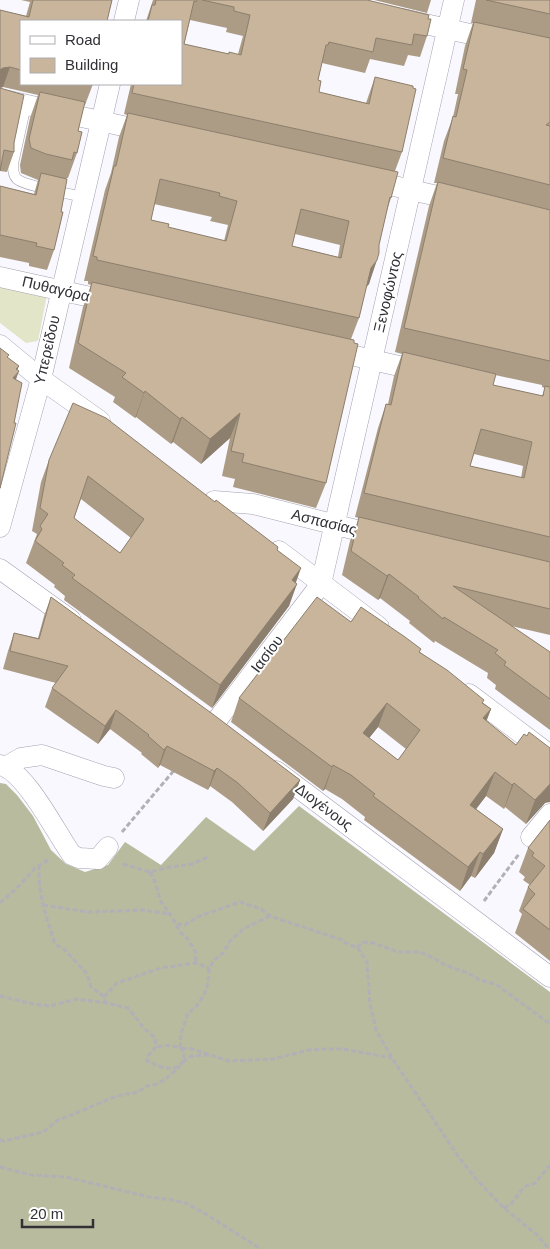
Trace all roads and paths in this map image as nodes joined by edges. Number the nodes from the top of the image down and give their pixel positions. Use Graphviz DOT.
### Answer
graph roads {
  1 [pos="128,0"];
  2 [pos="454,0"];
  3 [pos="381,14"];
  4 [pos="124,20"];
  5 [pos="448,30"];
  6 [pos="550,52"];
  7 [pos="110,85"];
  8 [pos="0,99"];
  9 [pos="26,105"];
  10 [pos="102,121"];
  11 [pos="170,136"];
  12 [pos="353,176"];
  13 [pos="411,189"];
  14 [pos="83,197"];
  15 [pos="476,205"];
  16 [pos="0,277"];
  17 [pos="61,290"];
  18 [pos="129,306"];
  19 [pos="0,345"];
  20 [pos="314,346"];
  21 [pos="372,360"];
  22 [pos="447,377"];
  23 [pos="41,379"];
  24 [pos="112,429"];
  25 [pos="236,519"];
  26 [pos="334,525"];
  27 [pos="0,527"];
  28 [pos="400,541"];
  29 [pos="267,542"];
  30 [pos="0,568"];
  31 [pos="321,584"];
  32 [pos="87,632"];
  33 [pos="392,637"];
  34 [pos="455,684"];
  35 [pos="214,724"];
  36 [pos="550,755"];
  37 [pos="261,760"];
  38 [pos="4,765"];
  39 [pos="178,766"];
  40 [pos="114,778"];
  41 [pos="550,814"];
  42 [pos="532,838"];
  43 [pos="67,848"];
  44 [pos="103,853"];
  45 [pos="208,857"];
  46 [pos="39,866"];
  47 [pos="150,872"];
  48 [pos="0,903"];
  49 [pos="42,905"];
  50 [pos="170,914"];
  51 [pos="270,916"];
  52 [pos="471,918"];
  53 [pos="177,924"];
  54 [pos="357,947"];
  55 [pos="196,963"];
  56 [pos="209,970"];
  57 [pos="550,977"];
  58 [pos="0,996"];
  59 [pos="104,996"];
  60 [pos="106,1003"];
  61 [pos="550,1024"];
  62 [pos="156,1047"];
  63 [pos="180,1048"];
  64 [pos="210,1055"];
  65 [pos="392,1058"];
  66 [pos="182,1064"];
  67 [pos="0,1140"];
  68 [pos="550,1164"];
  69 [pos="0,1167"];
  70 [pos="504,1208"];
  71 [pos="261,1249"];
  72 [pos="549,1249"];
  1 -- 4 [label="street"];
  2 -- 5 [label="street, Ξενοφώντος"];
  3 -- 5 [label="street"];
  5 -- 6 [label="street"];
  5 -- 13 [label="street, Ξενοφώντος"];
  7 -- 10 [label="street, Υπερείδου"];
  8 -- 9 [label="street"];
  9 -- 10 [label="street"];
  9 -- 14 [label="lane"];
  10 -- 11 [label="street"];
  10 -- 14 [label="street, Υπερείδου"];
  12 -- 13 [label="street"];
  13 -- 15 [label="street"];
  13 -- 21 [label="street, Ξενοφώντος"];
  14 -- 17 [label="street, Υπερείδου"];
  16 -- 17 [label="street, Πυθαγόρα"];
  17 -- 18 [label="street, Πυθαγόρα"];
  17 -- 23 [label="street, Υπερείδου"];
  19 -- 23 [label="street"];
  20 -- 21 [label="street"];
  21 -- 22 [label="street"];
  21 -- 26 [label="street, Ξενοφώντος"];
  23 -- 24 [label="street"];
  23 -- 27 [label="street, Υπερείδου"];
  25 -- 26 [label="street, Ασπασίας"];
  26 -- 28 [label="street, Ασπασίας"];
  26 -- 31 [label="street, Ξενοφώντος"];
  29 -- 31 [label="street"];
  30 -- 32 [label="street"];
  31 -- 33 [label="street"];
  31 -- 35 [label="street, Ιασίου"];
  34 -- 36 [label="street"];
  37 -- 52 [label="street, Διογένους"];
  38 -- 40 [label="street"];
  38 -- 43 [label="street"];
  39 -- 44 [label="path"];
  41 -- 42 [label="street"];
  42 -- 52 [label="path"];
  43 -- 44 [label="street"];
  43 -- 46 [label="path"];
  44 -- 47 [label="path"];
  45 -- 47 [label="path"];
  46 -- 48 [label="path"];
  46 -- 49 [label="path"];
  47 -- 50 [label="path"];
  49 -- 50 [label="path"];
  49 -- 59 [label="path"];
  50 -- 53 [label="path"];
  51 -- 53 [label="path"];
  51 -- 54 [label="path"];
  51 -- 56 [label="path"];
  52 -- 57 [label="street, Διογένους"];
  53 -- 55 [label="path"];
  54 -- 61 [label="path"];
  54 -- 65 [label="path"];
  55 -- 56 [label="path"];
  55 -- 59 [label="path"];
  56 -- 63 [label="path"];
  58 -- 60 [label="path"];
  59 -- 60 [label="path"];
  60 -- 62 [label="path"];
  62 -- 63 [label="path"];
  62 -- 66 [label="path"];
  63 -- 64 [label="path"];
  63 -- 66 [label="path"];
  64 -- 65 [label="path"];
  64 -- 66 [label="path"];
  65 -- 70 [label="path"];
  66 -- 67 [label="path"];
  68 -- 70 [label="path"];
  69 -- 71 [label="path"];
  70 -- 72 [label="path"];
}
